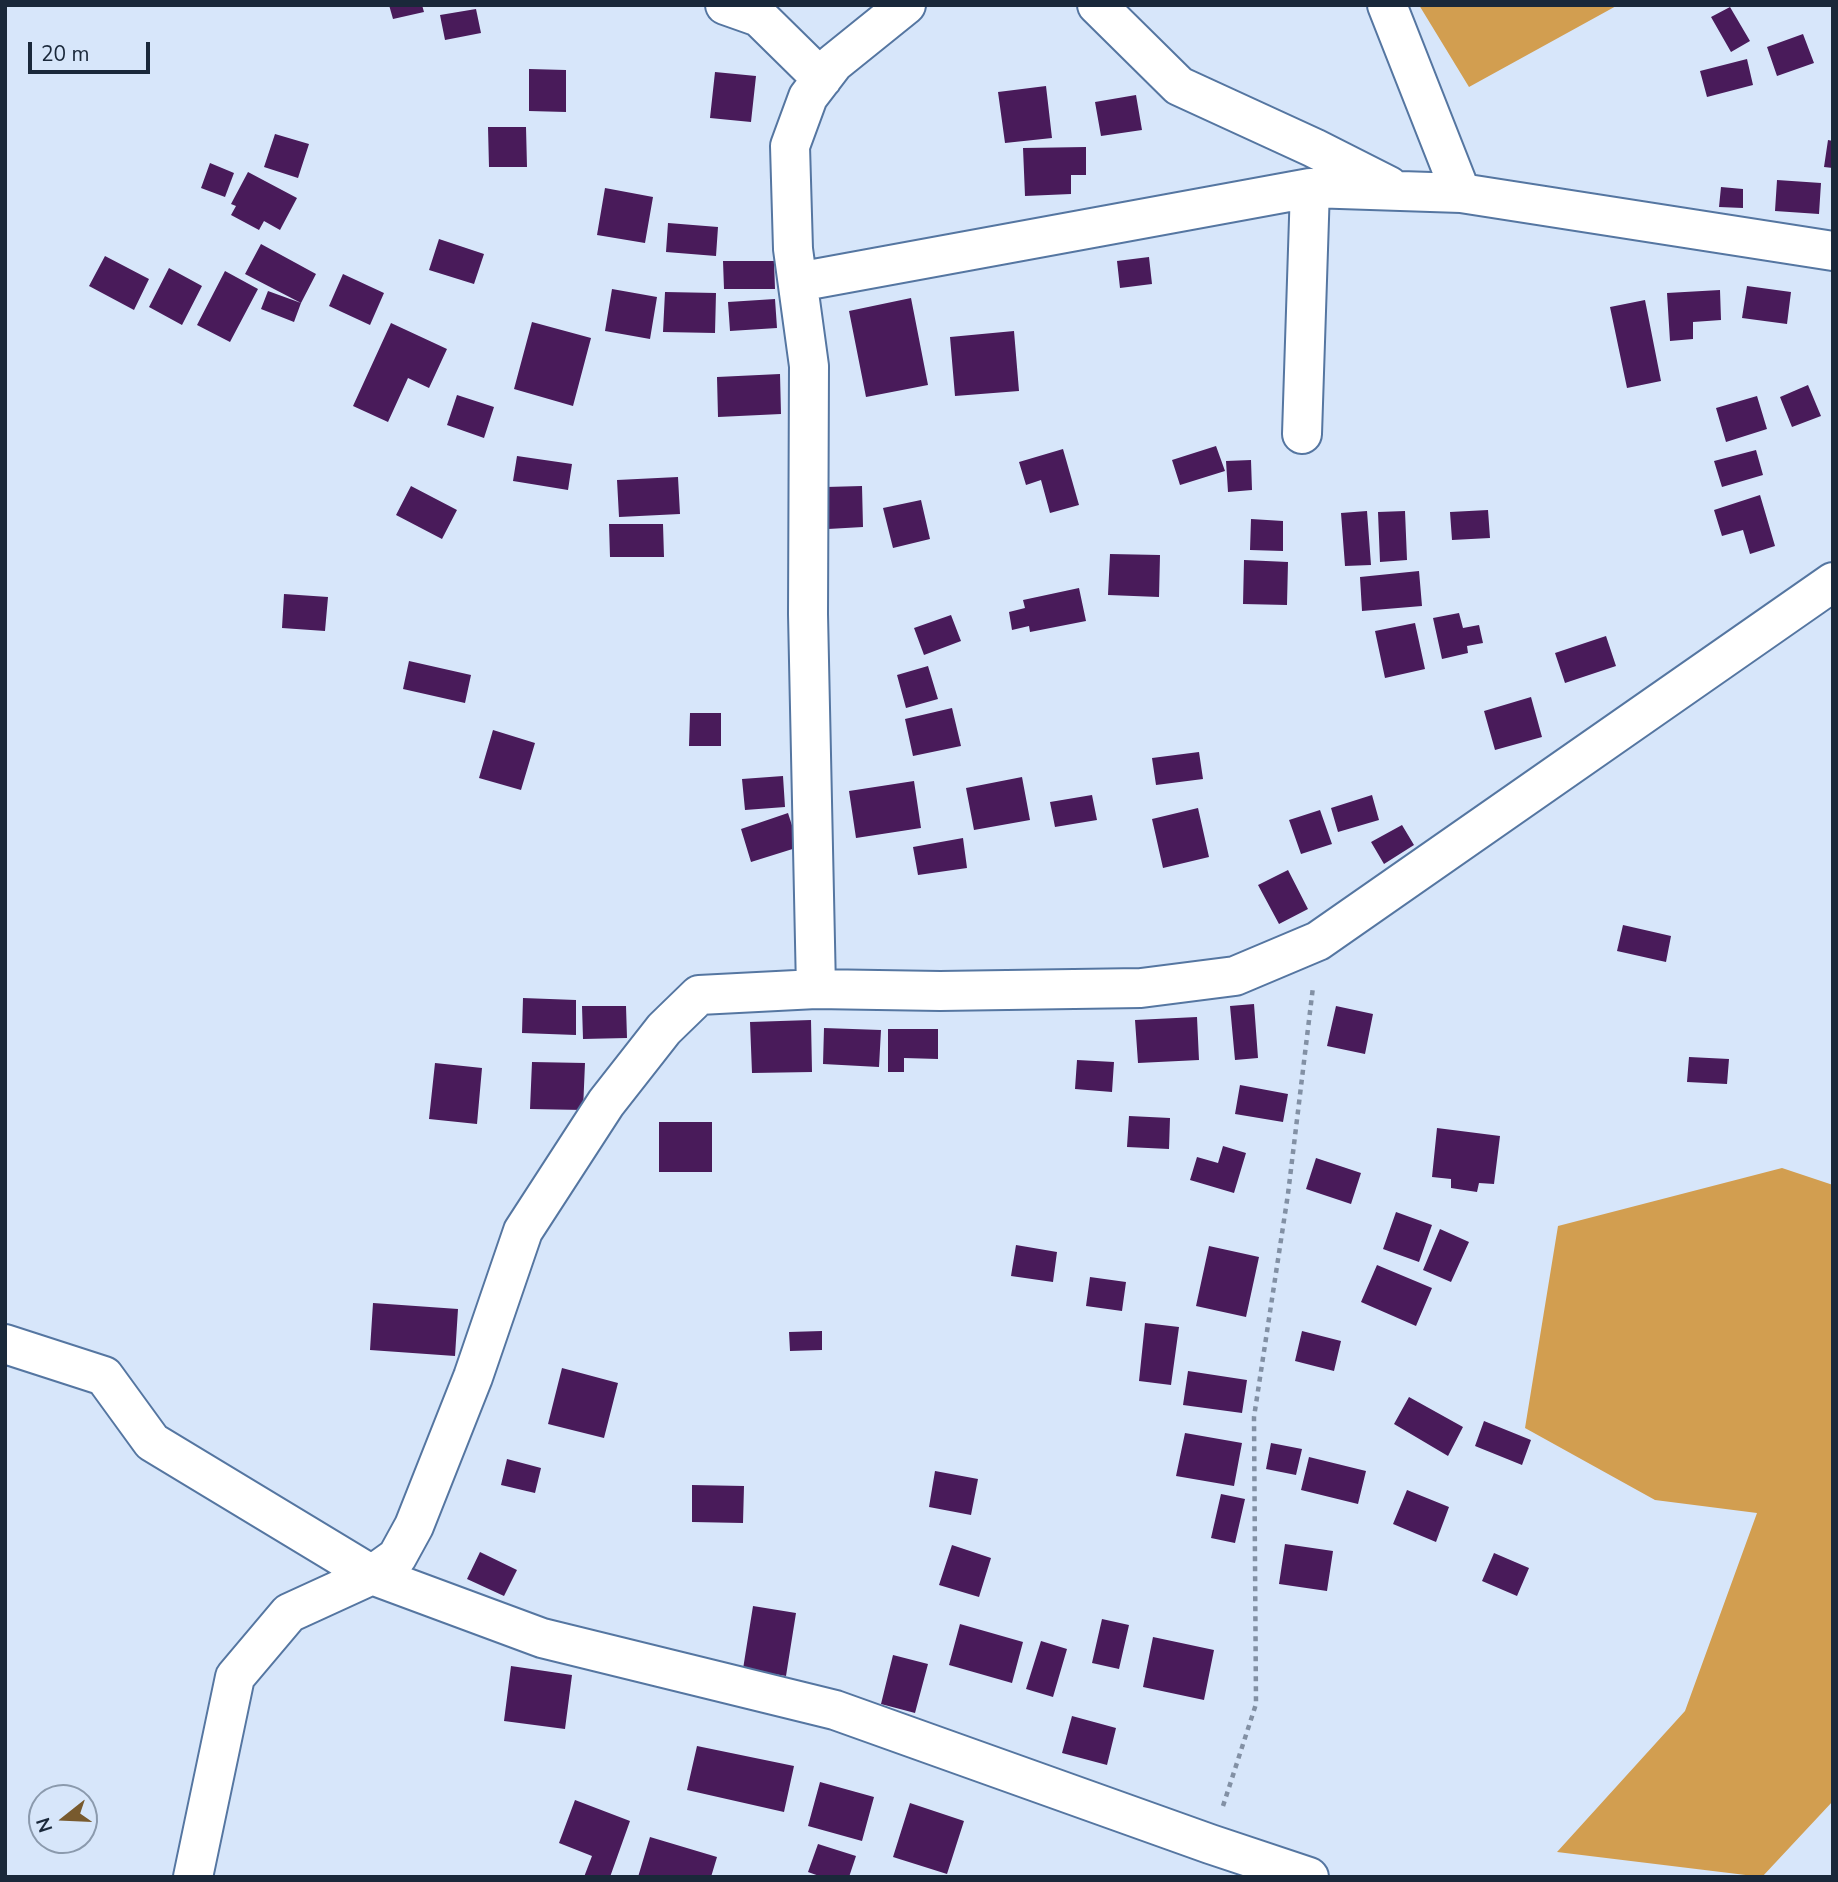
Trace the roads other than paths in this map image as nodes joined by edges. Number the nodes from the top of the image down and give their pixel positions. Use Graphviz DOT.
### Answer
graph roads {
  1 [pos="724,5"];
  2 [pos="906,5"];
  3 [pos="1097,5"];
  4 [pos="1387,5"];
  5 [pos="822,79"];
  6 [pos="1310,188"];
  7 [pos="1400,191"];
  8 [pos="1461,193"];
  9 [pos="1833,251"];
  10 [pos="798,282"];
  11 [pos="1302,434"];
  12 [pos="1833,582"];
  13 [pos="816,989"];
  14 [pos="5,1344"];
  15 [pos="372,1575"];
  16 [pos="193,1877"];
  17 [pos="1309,1877"];
  1 -- 5 [label="street"];
  2 -- 5 [label="street"];
  3 -- 7 [label="street"];
  4 -- 8 [label="street"];
  5 -- 10 [label="street"];
  6 -- 7 [label="street"];
  6 -- 10 [label="street"];
  6 -- 11 [label="street"];
  7 -- 8 [label="street"];
  8 -- 9 [label="street"];
  10 -- 13 [label="street"];
  12 -- 13 [label="street"];
  13 -- 15 [label="street"];
  14 -- 15 [label="street"];
  15 -- 16 [label="street"];
  15 -- 17 [label="street"];
}
